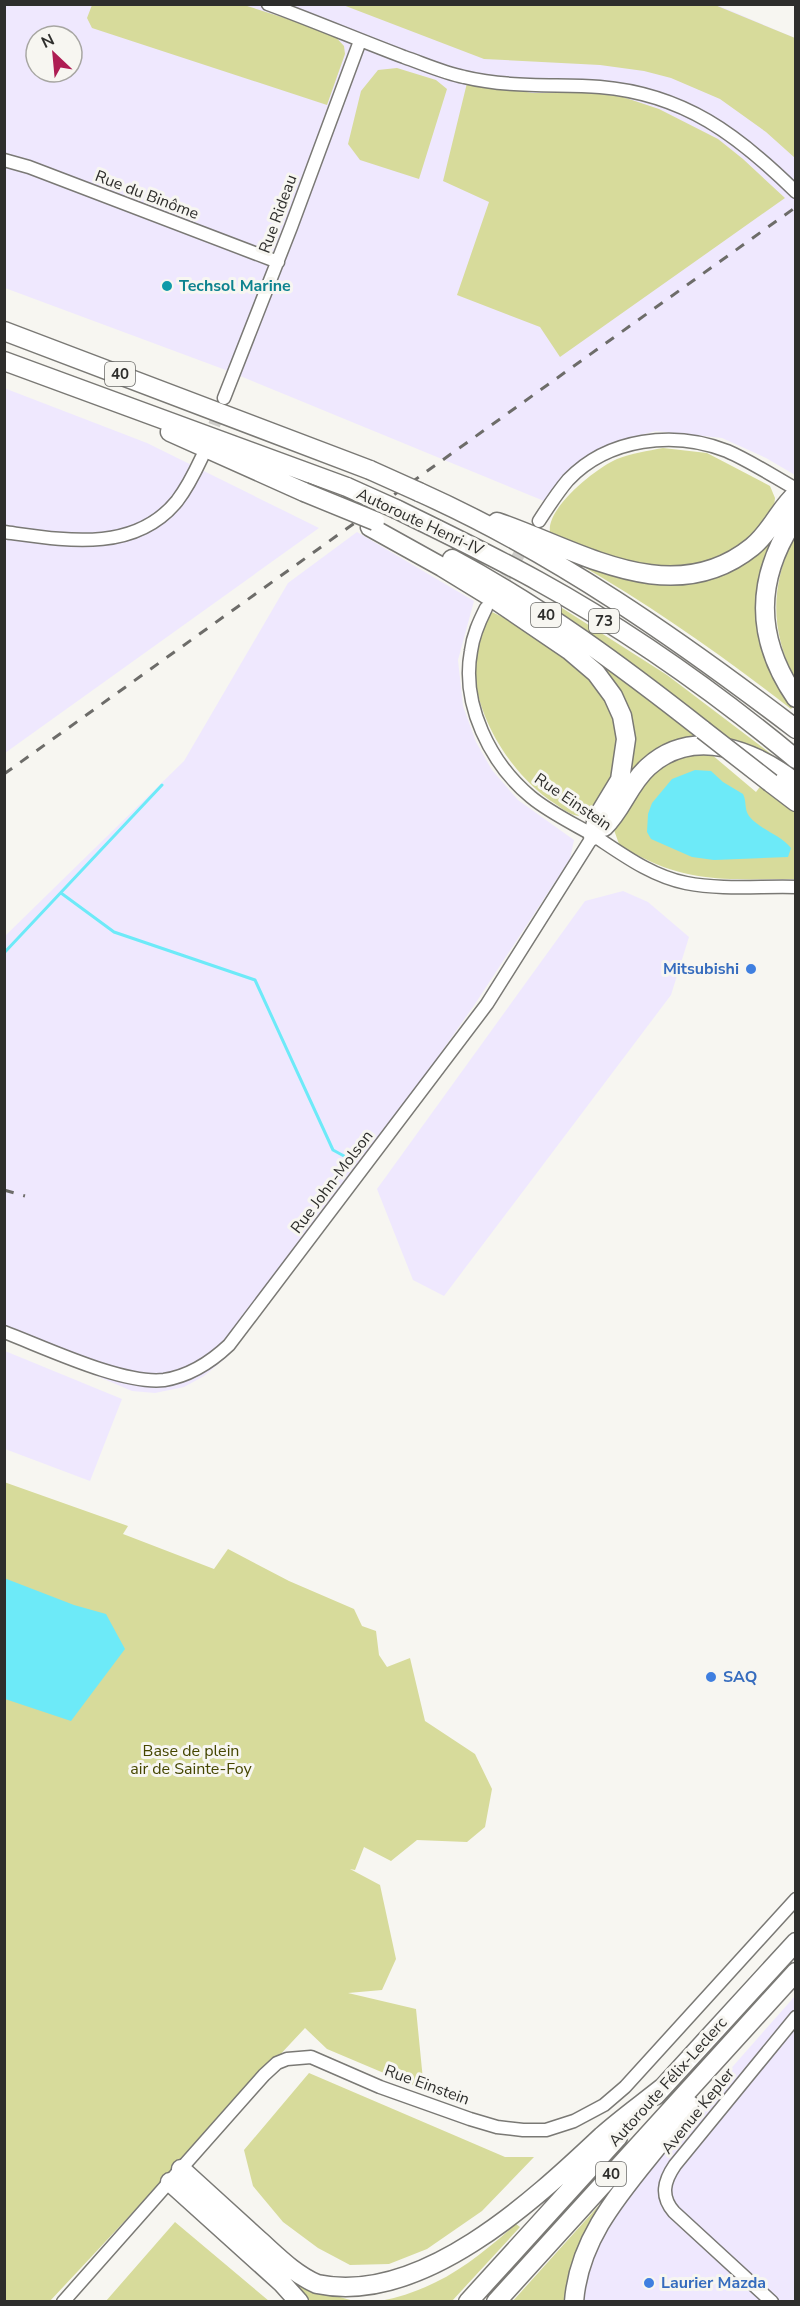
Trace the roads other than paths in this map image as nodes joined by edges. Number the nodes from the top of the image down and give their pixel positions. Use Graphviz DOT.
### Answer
graph roads {
  1 [pos="268,4"];
  2 [pos="360,40"];
  3 [pos="4,160"];
  4 [pos="795,192"];
  5 [pos="278,262"];
  6 [pos="4,331"];
  7 [pos="4,361"];
  8 [pos="59,381"];
  9 [pos="224,398"];
  10 [pos="202,457"];
  11 [pos="795,489"];
  12 [pos="795,494"];
  13 [pos="452,507"];
  14 [pos="795,517"];
  15 [pos="539,521"];
  16 [pos="373,524"];
  17 [pos="4,532"];
  18 [pos="486,608"];
  19 [pos="795,698"];
  20 [pos="795,729"];
  21 [pos="795,759"];
  22 [pos="795,783"];
  23 [pos="795,802"];
  24 [pos="593,836"];
  25 [pos="795,887"];
  26 [pos="4,1332"];
  27 [pos="795,1899"];
  28 [pos="795,1942"];
  29 [pos="795,1972"];
  30 [pos="795,2017"];
  31 [pos="727,2047"];
  32 [pos="662,2088"];
  33 [pos="176,2176"];
  34 [pos="63,2301"];
  35 [pos="298,2301"];
  36 [pos="468,2301"];
  37 [pos="495,2301"];
  38 [pos="574,2301"];
  39 [pos="772,2301"];
  1 -- 2 [label="street"];
  2 -- 4 [label="street"];
  2 -- 5 [label="street, Rue Rideau"];
  3 -- 5 [label="street, Rue du Binôme"];
  5 -- 9 [label="street, Rue Rideau"];
  6 -- 13 [label="highway, Autoroute Henri-IV / 40, bridge"];
  7 -- 8 [label="highway, Autoroute Henri-IV / 40"];
  8 -- 16 [label="highway, 40, bridge"];
  8 -- 21 [label="highway, Autoroute Henri-IV / 73, bridge"];
  10 -- 17 [label="street"];
  11 -- 15 [label="street"];
  12 -- 13 [label="highway"];
  13 -- 20 [label="highway, Autoroute Henri-IV / 40"];
  14 -- 19 [label="highway"];
  16 -- 23 [label="highway, 40, bridge"];
  16 -- 24 [label="highway"];
  18 -- 24 [label="street, Rue Einstein"];
  22 -- 24 [label="highway"];
  24 -- 25 [label="street, Rue Einstein"];
  24 -- 26 [label="street, Rue John-Molson"];
  27 -- 33 [label="street, Rue Einstein"];
  28 -- 32 [label="highway, Autoroute Félix-Leclerc / 40"];
  29 -- 31 [label="highway, Autoroute Félix-Leclerc / 40"];
  30 -- 39 [label="street, Avenue Kepler"];
  31 -- 37 [label="highway, Autoroute Félix-Leclerc / 40"];
  31 -- 38 [label="highway"];
  32 -- 33 [label="highway"];
  32 -- 36 [label="highway, Autoroute Félix-Leclerc / 40"];
  33 -- 34 [label="street, Rue Einstein"];
  33 -- 35 [label="highway"];
}
